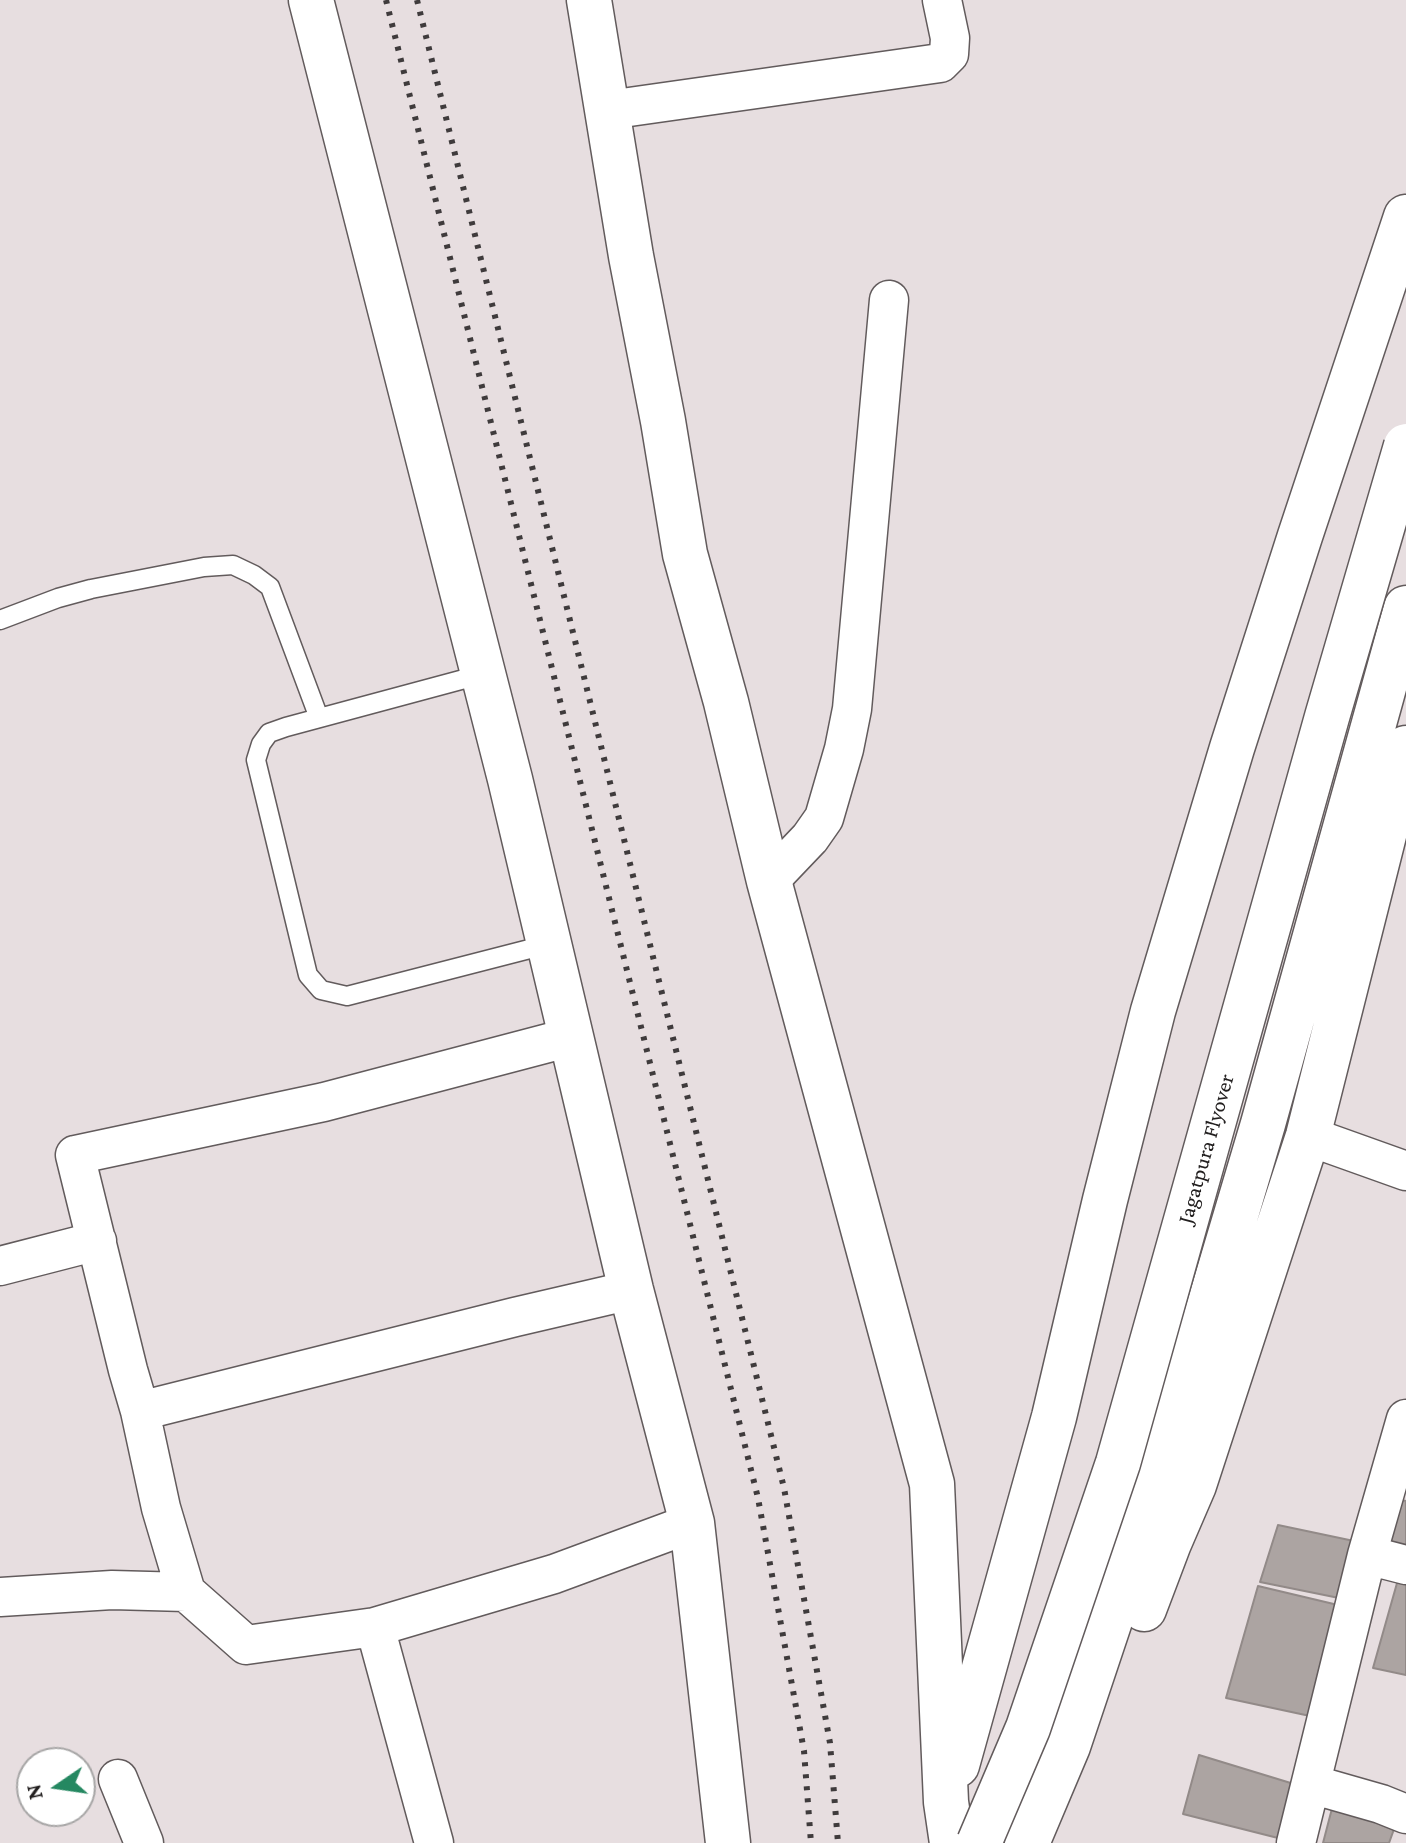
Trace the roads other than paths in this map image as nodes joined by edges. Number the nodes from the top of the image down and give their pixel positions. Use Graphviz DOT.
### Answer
graph roads {
  1 [pos="311,0"];
  2 [pos="589,0"];
  3 [pos="942,0"];
  4 [pos="608,110"];
  5 [pos="1406,217"];
  6 [pos="889,300"];
  7 [pos="1406,446"];
  8 [pos="1406,608"];
  9 [pos="0,620"];
  10 [pos="483,674"];
  11 [pos="319,718"];
  12 [pos="1406,748"];
  13 [pos="769,881"];
  14 [pos="549,944"];
  15 [pos="571,1037"];
  16 [pos="1308,1136"];
  17 [pos="1406,1171"];
  18 [pos="97,1241"];
  19 [pos="0,1266"];
  20 [pos="631,1290"];
  21 [pos="140,1411"];
  22 [pos="1406,1419"];
  23 [pos="692,1523"];
  24 [pos="1367,1555"];
  25 [pos="1406,1565"];
  26 [pos="186,1592"];
  27 [pos="0,1597"];
  28 [pos="375,1627"];
  29 [pos="118,1779"];
  30 [pos="1311,1784"];
  31 [pos="1406,1814"];
  32 [pos="949,1822"];
  33 [pos="144,1843"];
  34 [pos="434,1843"];
  35 [pos="728,1843"];
  36 [pos="979,1843"];
  37 [pos="1017,1843"];
  38 [pos="1027,1843"];
  39 [pos="1056,1843"];
  40 [pos="1296,1843"];
  1 -- 10 [label="main road"];
  2 -- 4 [label="main road"];
  3 -- 4 [label="street"];
  4 -- 13 [label="main road"];
  5 -- 32 [label="main road"];
  6 -- 13 [label="street"];
  7 -- 36 [label="main road, Jagatpura Flyover, bridge"];
  8 -- 38 [label="main road"];
  9 -- 11 [label="lane"];
  10 -- 11 [label="lane"];
  10 -- 14 [label="main road"];
  11 -- 14 [label="lane"];
  12 -- 16 [label="main road"];
  13 -- 32 [label="main road"];
  14 -- 15 [label="main road"];
  15 -- 18 [label="street"];
  15 -- 20 [label="main road"];
  16 -- 17 [label="street"];
  16 -- 39 [label="main road"];
  18 -- 19 [label="street"];
  18 -- 21 [label="street"];
  20 -- 21 [label="street"];
  20 -- 23 [label="main road"];
  21 -- 26 [label="street"];
  22 -- 24 [label="street"];
  23 -- 28 [label="street"];
  23 -- 35 [label="main road"];
  24 -- 25 [label="street"];
  24 -- 30 [label="street"];
  26 -- 27 [label="street"];
  26 -- 28 [label="street"];
  28 -- 34 [label="street"];
  29 -- 33 [label="street"];
  30 -- 31 [label="street"];
  30 -- 40 [label="street"];
  32 -- 37 [label="street"];
}
